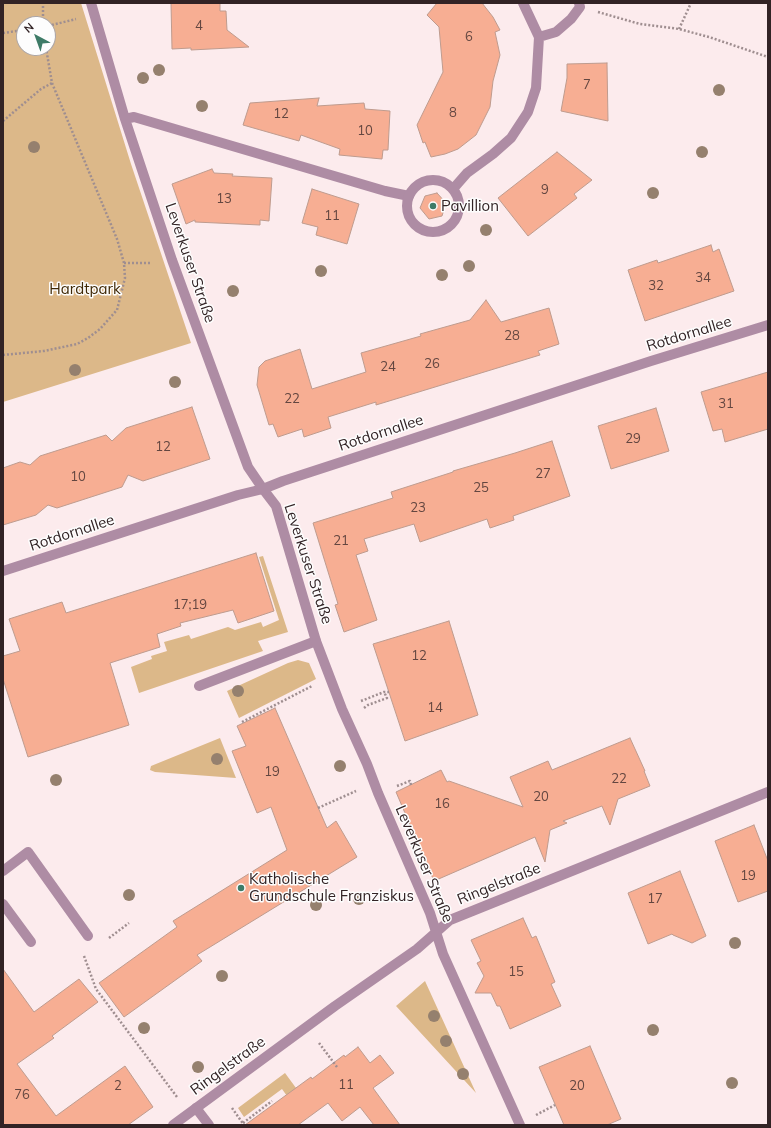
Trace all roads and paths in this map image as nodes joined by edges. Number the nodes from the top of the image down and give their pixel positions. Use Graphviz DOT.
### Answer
graph roads {
  1 [pos="43,3"];
  2 [pos="91,3"];
  3 [pos="523,3"];
  4 [pos="691,3"];
  5 [pos="580,5"];
  6 [pos="93,14"];
  7 [pos="43,16"];
  8 [pos="56,24"];
  9 [pos="679,30"];
  10 [pos="16,31"];
  11 [pos="3,33"];
  12 [pos="539,37"];
  13 [pos="47,56"];
  14 [pos="768,57"];
  15 [pos="52,83"];
  16 [pos="125,119"];
  17 [pos="3,121"];
  18 [pos="453,189"];
  19 [pos="409,196"];
  20 [pos="172,260"];
  21 [pos="124,263"];
  22 [pos="768,325"];
  23 [pos="3,355"];
  24 [pos="263,489"];
  25 [pos="3,571"];
  26 [pos="316,641"];
  27 [pos="331,679"];
  28 [pos="199,686"];
  29 [pos="384,692"];
  30 [pos="389,692"];
  31 [pos="376,695"];
  32 [pos="242,722"];
  33 [pos="354,734"];
  34 [pos="768,792"];
  35 [pos="339,798"];
  36 [pos="318,808"];
  37 [pos="3,870"];
  38 [pos="3,904"];
  39 [pos="129,923"];
  40 [pos="436,933"];
  41 [pos="88,936"];
  42 [pos="106,940"];
  43 [pos="31,942"];
  44 [pos="89,952"];
  45 [pos="306,1027"];
  46 [pos="337,1067"];
  47 [pos="175,1094"];
  48 [pos="272,1101"];
  49 [pos="196,1108"];
  50 [pos="243,1123"];
  51 [pos="173,1125"];
  52 [pos="209,1125"];
  53 [pos="520,1125"];
  1 -- 7 [label="path"];
  2 -- 6 [label="street, Leverkuser Straße"];
  3 -- 12 [label="street"];
  4 -- 9 [label="path"];
  5 -- 9 [label="path"];
  5 -- 12 [label="street"];
  6 -- 8 [label="path"];
  6 -- 16 [label="street, Leverkuser Straße"];
  9 -- 14 [label="path"];
  10 -- 11 [label="path"];
  12 -- 18 [label="street"];
  13 -- 15 [label="path"];
  15 -- 17 [label="path"];
  15 -- 21 [label="path"];
  16 -- 19 [label="street"];
  16 -- 20 [label="street, Leverkuser Straße"];
  18 -- 19 [label="street"];
  18 -- 19 [label="street"];
  20 -- 21 [label="path"];
  20 -- 24 [label="street, Leverkuser Straße"];
  21 -- 23 [label="path"];
  22 -- 24 [label="street, Rotdornallee"];
  24 -- 25 [label="street, Rotdornallee"];
  24 -- 26 [label="street, Leverkuser Straße"];
  26 -- 27 [label="street, Leverkuser Straße"];
  26 -- 28 [label="street"];
  27 -- 32 [label="path"];
  27 -- 33 [label="street, Leverkuser Straße"];
  29 -- 30 [label="path"];
  29 -- 31 [label="path"];
  29 -- 33 [label="path"];
  33 -- 40 [label="street, Leverkuser Straße"];
  34 -- 40 [label="street, Ringelstraße"];
  35 -- 36 [label="path"];
  37 -- 41 [label="street"];
  38 -- 43 [label="street"];
  39 -- 42 [label="path"];
  40 -- 45 [label="street, Ringelstraße"];
  40 -- 53 [label="street, Leverkuser Straße"];
  44 -- 47 [label="path"];
  45 -- 46 [label="path"];
  45 -- 49 [label="street, Ringelstraße"];
  48 -- 50 [label="path"];
  49 -- 51 [label="street, Ringelstraße"];
  49 -- 52 [label="street"];
}
